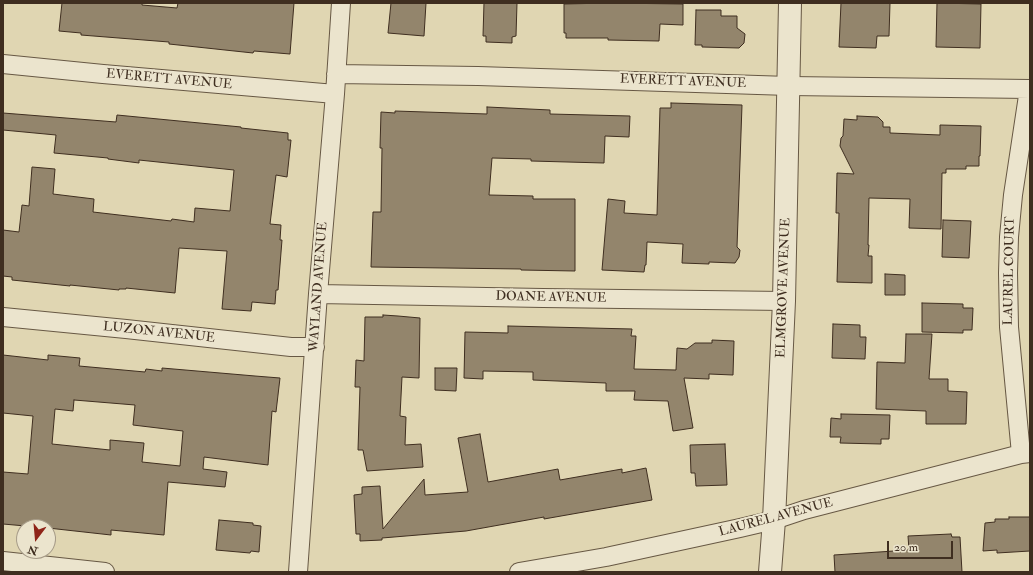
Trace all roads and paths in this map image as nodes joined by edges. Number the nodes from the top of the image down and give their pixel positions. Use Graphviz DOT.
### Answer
graph roads {
  1 [pos="341,3"];
  2 [pos="790,3"];
  3 [pos="3,64"];
  4 [pos="336,74"];
  5 [pos="789,86"];
  6 [pos="1029,89"];
  7 [pos="335,94"];
  8 [pos="318,294"];
  9 [pos="784,301"];
  10 [pos="3,317"];
  11 [pos="315,347"];
  12 [pos="1025,454"];
  13 [pos="774,520"];
  14 [pos="3,561"];
  15 [pos="105,572"];
  16 [pos="298,572"];
  17 [pos="519,572"];
  18 [pos="770,572"];
  1 -- 4 [label="street, WAYLAND AVENUE"];
  2 -- 5 [label="street, ELMGROVE AVENUE"];
  3 -- 7 [label="street, EVERETT AVENUE"];
  4 -- 5 [label="street, EVERETT AVENUE"];
  4 -- 7 [label="street, WAYLAND AVENUE"];
  5 -- 6 [label="street, EVERETT AVENUE"];
  5 -- 9 [label="street, ELMGROVE AVENUE"];
  6 -- 12 [label="street, LAUREL COURT"];
  7 -- 8 [label="street, WAYLAND AVENUE"];
  8 -- 9 [label="street, DOANE AVENUE"];
  8 -- 11 [label="street, WAYLAND AVENUE"];
  9 -- 13 [label="street, ELMGROVE AVENUE"];
  10 -- 11 [label="street, LUZON AVENUE"];
  11 -- 16 [label="street, WAYLAND AVENUE"];
  12 -- 13 [label="street, LAUREL AVENUE"];
  13 -- 17 [label="street, LAUREL AVENUE"];
  13 -- 18 [label="street, ELMGROVE AVENUE"];
  14 -- 15 [label="street"];
}
